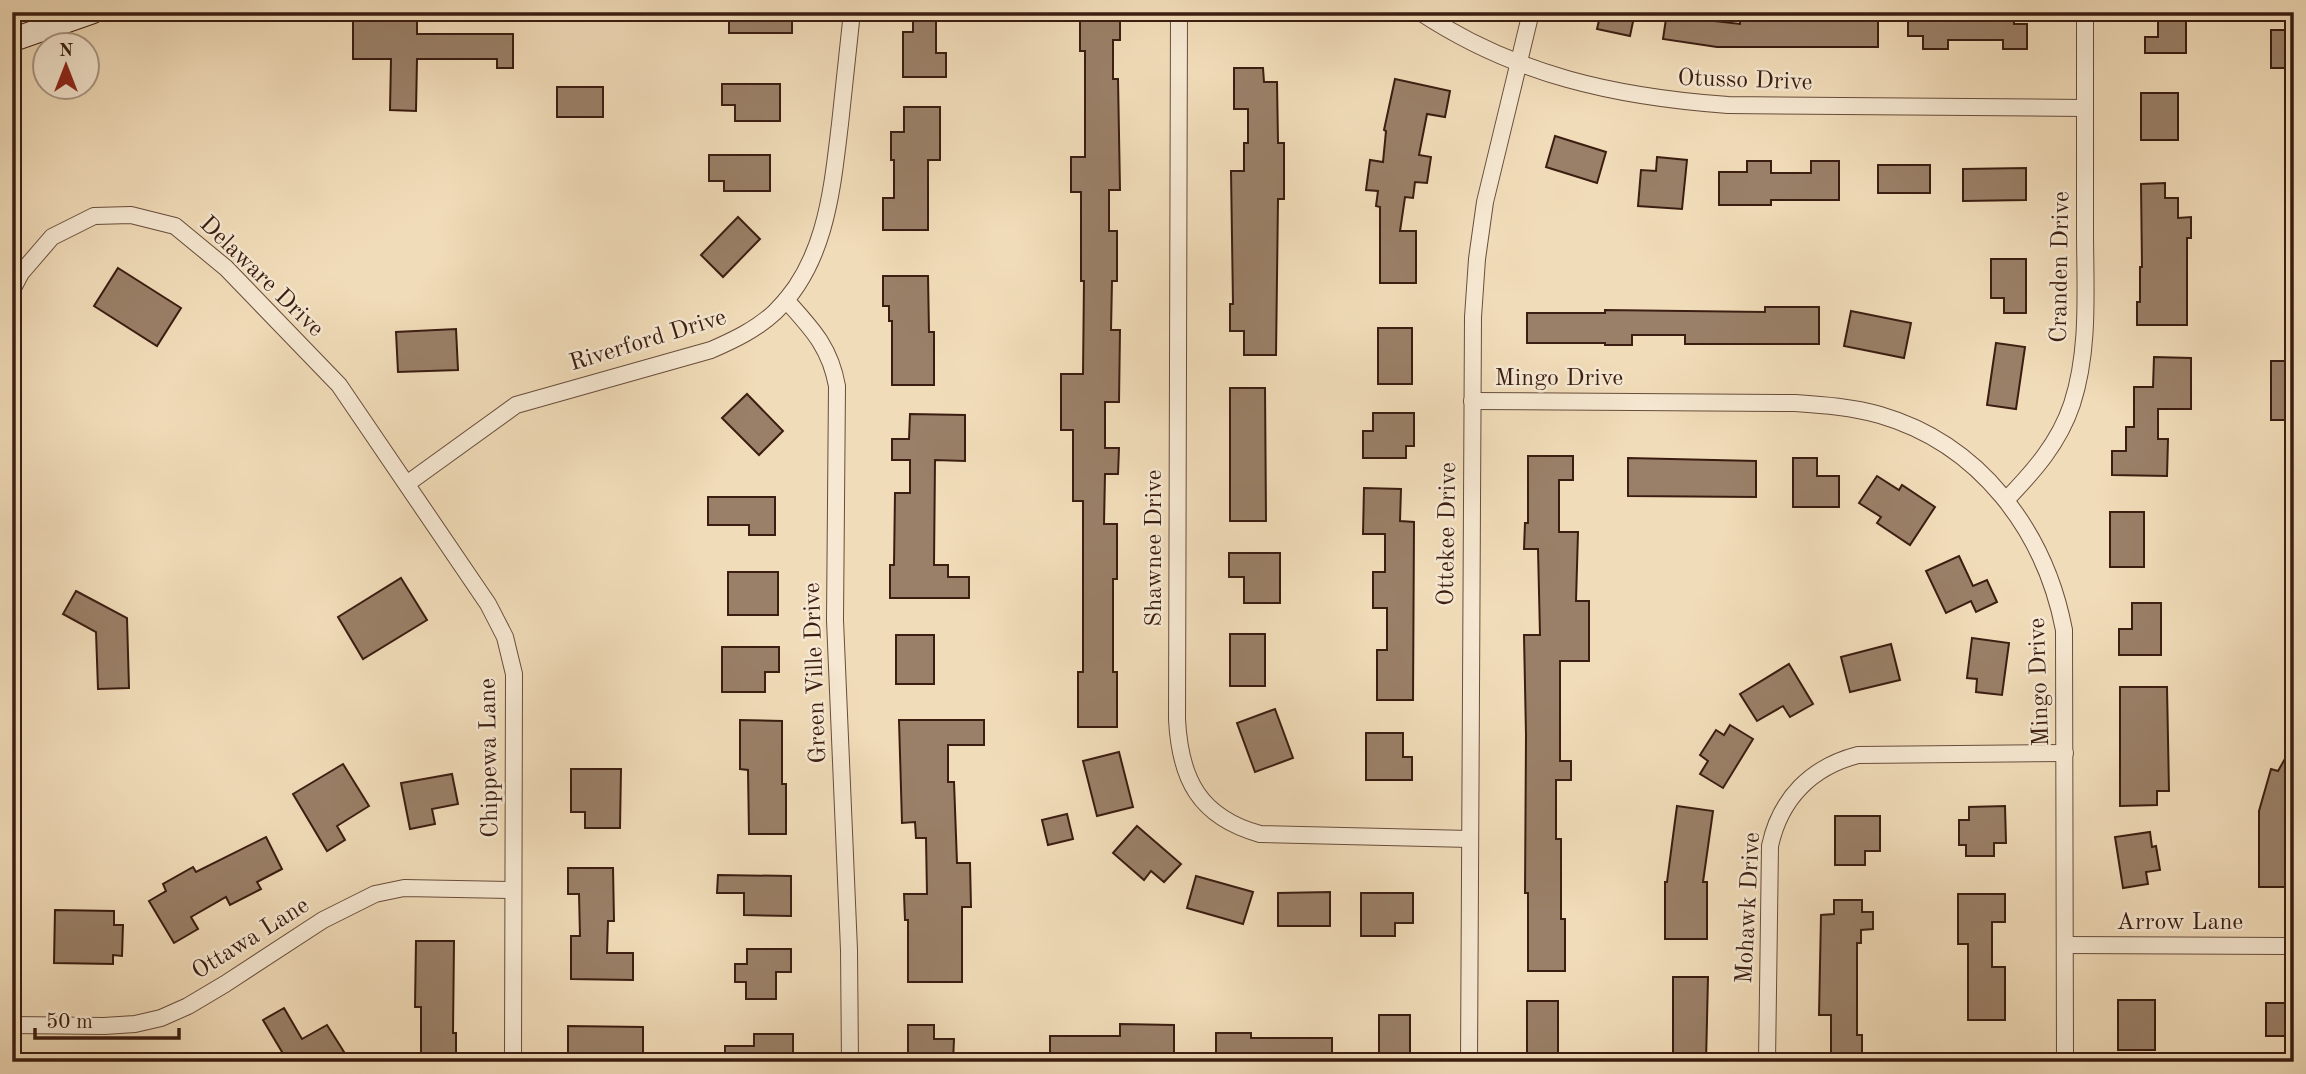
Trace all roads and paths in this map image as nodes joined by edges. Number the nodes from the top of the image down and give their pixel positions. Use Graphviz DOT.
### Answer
graph roads {
  1 [pos="92,12"];
  2 [pos="852,12"];
  3 [pos="1179,12"];
  4 [pos="1420,12"];
  5 [pos="1531,12"];
  6 [pos="2085,12"];
  7 [pos="12,40"];
  8 [pos="1518,64"];
  9 [pos="2085,108"];
  10 [pos="12,290"];
  11 [pos="786,300"];
  12 [pos="1472,401"];
  13 [pos="408,484"];
  14 [pos="2006,500"];
  15 [pos="2065,753"];
  16 [pos="1470,839"];
  17 [pos="513,890"];
  18 [pos="2066,945"];
  19 [pos="2294,946"];
  20 [pos="12,1025"];
  21 [pos="513,1062"];
  22 [pos="850,1062"];
  23 [pos="1469,1062"];
  24 [pos="1767,1062"];
  25 [pos="2065,1062"];
  1 -- 7 [label="main road"];
  2 -- 11 [label="street, Riverford Drive"];
  3 -- 16 [label="street, Shawnee Drive"];
  4 -- 8 [label="street, Otusso Drive"];
  5 -- 8 [label="street, Ottekee Drive"];
  6 -- 9 [label="street, Cranden Drive"];
  8 -- 9 [label="street, Otusso Drive"];
  8 -- 12 [label="street, Ottekee Drive"];
  9 -- 14 [label="street, Cranden Drive"];
  10 -- 13 [label="street, Delaware Drive"];
  11 -- 13 [label="street, Riverford Drive"];
  11 -- 22 [label="street, Green Ville Drive"];
  12 -- 14 [label="street, Mingo Drive"];
  12 -- 16 [label="street, Ottekee Drive"];
  13 -- 17 [label="street, Chippewa Lane"];
  14 -- 15 [label="street, Mingo Drive"];
  15 -- 18 [label="street, Mingo Drive"];
  15 -- 24 [label="street, Mohawk Drive"];
  16 -- 23 [label="street, Ottekee Drive"];
  17 -- 20 [label="street, Ottawa Lane"];
  17 -- 21 [label="street, Chippewa Lane"];
  18 -- 19 [label="street, Arrow Lane"];
  18 -- 25 [label="street, Mingo Drive"];
}
